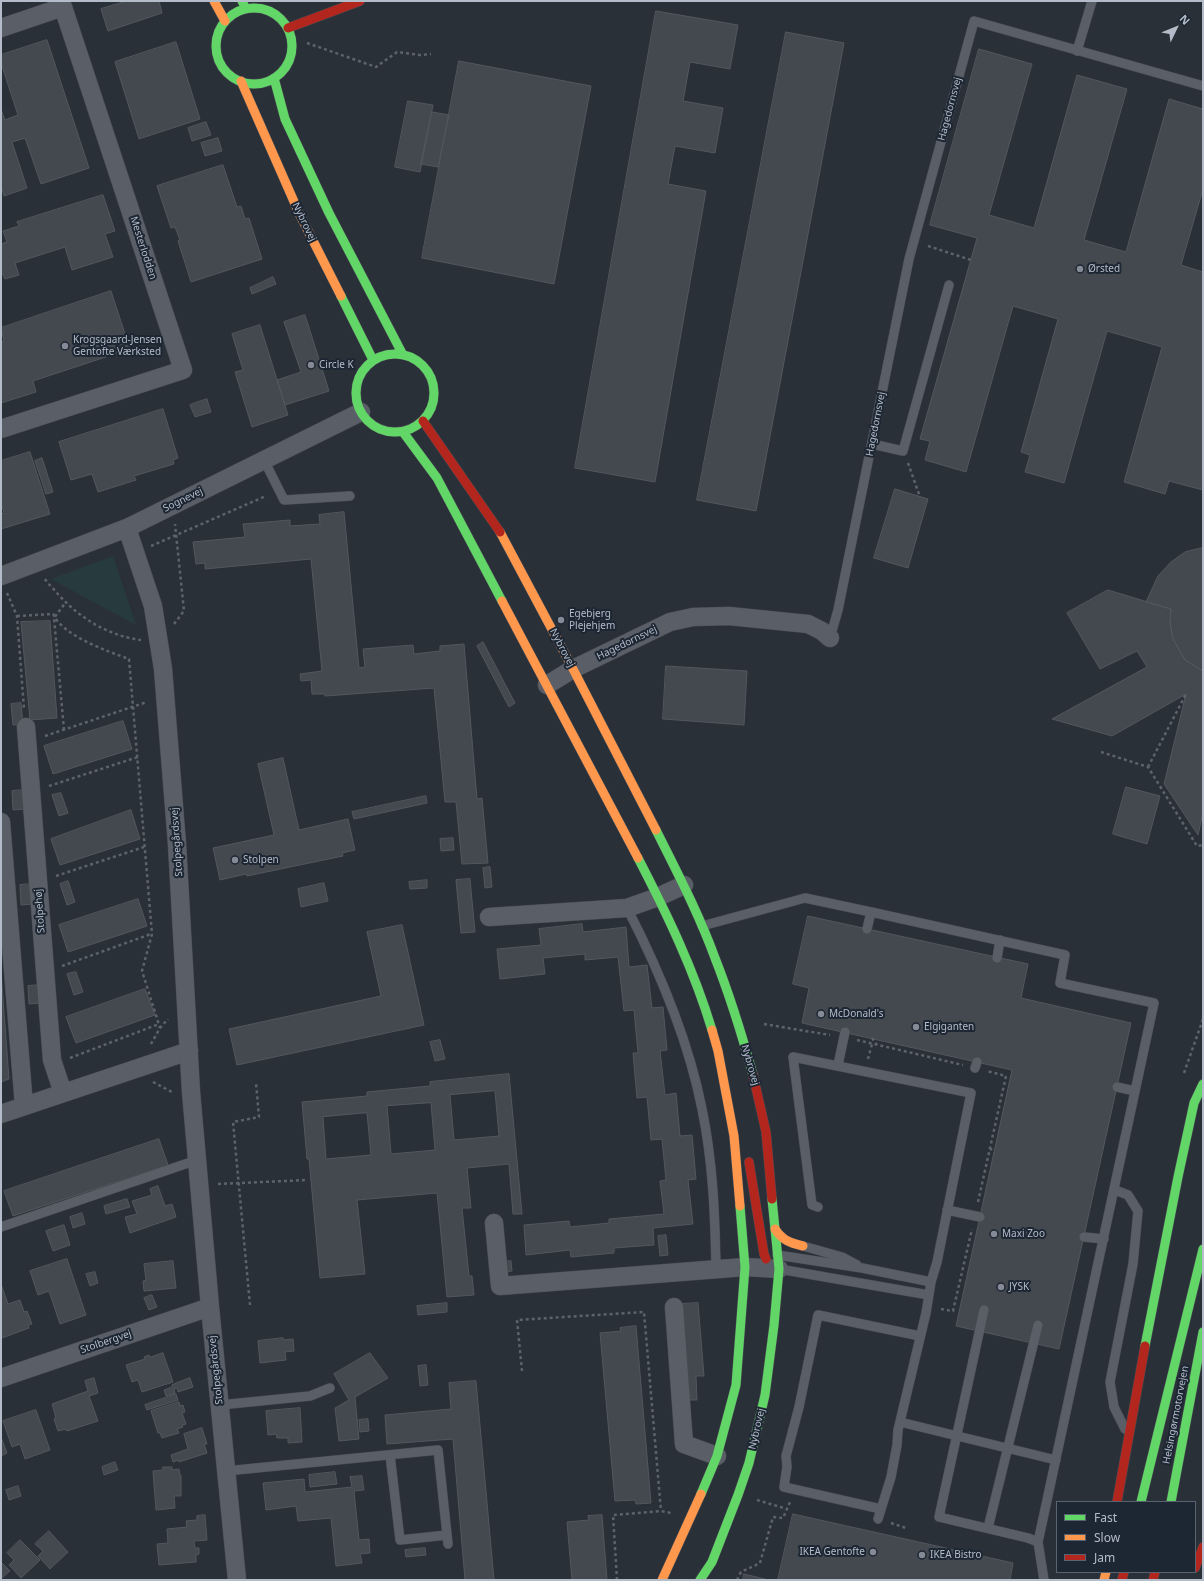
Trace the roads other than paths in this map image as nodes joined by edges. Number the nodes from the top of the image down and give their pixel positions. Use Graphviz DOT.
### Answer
graph roads {
  1 [pos="214,1"];
  2 [pos="360,1"];
  3 [pos="1092,1"];
  4 [pos="244,5"];
  5 [pos="225,21"];
  6 [pos="1,28"];
  7 [pos="288,28"];
  8 [pos="1077,51"];
  9 [pos="274,78"];
  10 [pos="240,81"];
  11 [pos="1203,86"];
  12 [pos="950,285"];
  13 [pos="403,354"];
  14 [pos="373,360"];
  15 [pos="361,412"];
  16 [pos="423,421"];
  17 [pos="1,429"];
  18 [pos="404,432"];
  19 [pos="872,444"];
  20 [pos="264,460"];
  21 [pos="350,496"];
  22 [pos="126,528"];
  23 [pos="3,581"];
  24 [pos="830,638"];
  25 [pos="573,669"];
  26 [pos="547,685"];
  27 [pos="27,735"];
  28 [pos="1,822"];
  29 [pos="2,847"];
  30 [pos="684,885"];
  31 [pos="658,897"];
  32 [pos="627,908"];
  33 [pos="871,912"];
  34 [pos="489,917"];
  35 [pos="702,926"];
  36 [pos="867,929"];
  37 [pos="1000,940"];
  38 [pos="997,958"];
  39 [pos="845,1032"];
  40 [pos="190,1051"];
  41 [pos="838,1066"];
  42 [pos="1203,1084"];
  43 [pos="1117,1086"];
  44 [pos="1135,1091"];
  45 [pos="63,1094"];
  46 [pos="24,1106"];
  47 [pos="1,1114"];
  48 [pos="734,1136"];
  49 [pos="742,1143"];
  50 [pos="748,1154"];
  51 [pos="197,1160"];
  52 [pos="1115,1190"];
  53 [pos="818,1207"];
  54 [pos="948,1210"];
  55 [pos="980,1217"];
  56 [pos="494,1223"];
  57 [pos="1,1227"];
  58 [pos="775,1229"];
  59 [pos="1084,1237"];
  60 [pos="1104,1239"];
  61 [pos="803,1246"];
  62 [pos="1203,1250"];
  63 [pos="773,1259"];
  64 [pos="745,1267"];
  65 [pos="862,1268"];
  66 [pos="716,1269"];
  67 [pos="762,1276"];
  68 [pos="931,1282"];
  69 [pos="929,1295"];
  70 [pos="210,1306"];
  71 [pos="674,1307"];
  72 [pos="984,1310"];
  73 [pos="1038,1324"];
  74 [pos="1203,1332"];
  75 [pos="920,1336"];
  76 [pos="762,1344"];
  77 [pos="770,1362"];
  78 [pos="1,1378"];
  79 [pos="330,1388"];
  80 [pos="220,1405"];
  81 [pos="900,1422"];
  82 [pos="957,1436"];
  83 [pos="1128,1437"];
  84 [pos="1008,1449"];
  85 [pos="390,1455"];
  86 [pos="720,1456"];
  87 [pos="1056,1460"];
  88 [pos="226,1471"];
  89 [pos="1117,1501"];
  90 [pos="1140,1501"];
  91 [pos="1171,1501"];
  92 [pos="881,1508"];
  93 [pos="878,1519"];
  94 [pos="988,1528"];
  95 [pos="1038,1542"];
  96 [pos="1203,1547"];
  97 [pos="1196,1566"];
  98 [pos="237,1580"];
  99 [pos="662,1580"];
  100 [pos="700,1580"];
  101 [pos="1044,1580"];
  1 -- 5 [label="main road"];
  2 -- 7 [label="main road"];
  3 -- 8 [label="lane"];
  4 -- 5 [label="main road"];
  4 -- 7 [label="main road"];
  5 -- 10 [label="main road"];
  6 -- 17 [label="street, Mesterlodden"];
  7 -- 9 [label="main road"];
  8 -- 11 [label="lane"];
  8 -- 19 [label="lane, Hagedornsvej"];
  9 -- 10 [label="main road"];
  9 -- 13 [label="main road"];
  10 -- 14 [label="main road, Nybrovej"];
  12 -- 19 [label="lane"];
  13 -- 14 [label="main road"];
  13 -- 16 [label="main road"];
  14 -- 15 [label="main road"];
  15 -- 18 [label="main road"];
  15 -- 20 [label="street, Sognevej"];
  16 -- 18 [label="main road"];
  16 -- 25 [label="main road, Nybrovej"];
  18 -- 26 [label="main road"];
  19 -- 24 [label="lane, Hagedornsvej"];
  20 -- 21 [label="lane"];
  20 -- 22 [label="street, Sognevej"];
  22 -- 23 [label="street, Sognevej"];
  22 -- 40 [label="street, Stolpegårdsvej"];
  24 -- 25 [label="street, Hagedornsvej"];
  25 -- 26 [label="street, Hagedornsvej"];
  25 -- 30 [label="main road, Nybrovej"];
  26 -- 31 [label="main road"];
  27 -- 45 [label="street, Stolpehøj"];
  28 -- 29 [label="street"];
  29 -- 46 [label="street"];
  30 -- 31 [label="street"];
  30 -- 35 [label="main road, Nybrovej"];
  31 -- 32 [label="street"];
  31 -- 48 [label="main road"];
  32 -- 34 [label="street"];
  32 -- 66 [label="lane"];
  33 -- 35 [label="lane"];
  33 -- 36 [label="lane"];
  33 -- 37 [label="lane"];
  35 -- 58 [label="main road, Nybrovej"];
  37 -- 38 [label="lane"];
  37 -- 44 [label="lane"];
  39 -- 41 [label="lane"];
  40 -- 45 [label="street"];
  40 -- 51 [label="street, Stolpegårdsvej"];
  41 -- 53 [label="lane"];
  41 -- 54 [label="lane"];
  42 -- 83 [label="main road"];
  43 -- 44 [label="lane"];
  44 -- 52 [label="lane"];
  45 -- 46 [label="street"];
  46 -- 47 [label="street"];
  48 -- 49 [label="main road"];
  48 -- 64 [label="main road"];
  50 -- 63 [label="main road"];
  51 -- 57 [label="lane"];
  51 -- 70 [label="street, Stolpegårdsvej"];
  52 -- 60 [label="lane"];
  52 -- 83 [label="lane"];
  54 -- 55 [label="lane"];
  54 -- 68 [label="lane"];
  56 -- 66 [label="street"];
  58 -- 61 [label="main road"];
  58 -- 63 [label="main road, Nybrovej"];
  59 -- 60 [label="lane"];
  60 -- 87 [label="lane"];
  61 -- 65 [label="lane"];
  62 -- 90 [label="main road"];
  63 -- 64 [label="street"];
  63 -- 65 [label="lane"];
  63 -- 69 [label="lane"];
  63 -- 77 [label="main road, Nybrovej"];
  64 -- 66 [label="street"];
  64 -- 67 [label="main road"];
  64 -- 86 [label="main road"];
  65 -- 68 [label="lane"];
  68 -- 69 [label="lane"];
  69 -- 75 [label="lane"];
  70 -- 78 [label="street, Stolbergvej"];
  70 -- 80 [label="street, Stolpegårdsvej"];
  71 -- 86 [label="street"];
  72 -- 82 [label="lane"];
  73 -- 84 [label="lane"];
  74 -- 91 [label="main road, Helsingørmotorvejen"];
  75 -- 81 [label="lane"];
  75 -- 92 [label="lane"];
  76 -- 77 [label="main road"];
  77 -- 100 [label="main road, Nybrovej"];
  79 -- 80 [label="lane"];
  80 -- 88 [label="street, Stolpegårdsvej"];
  81 -- 82 [label="lane"];
  81 -- 92 [label="lane"];
  82 -- 84 [label="lane"];
  82 -- 94 [label="lane"];
  83 -- 89 [label="main road"];
  84 -- 87 [label="lane"];
  84 -- 94 [label="lane"];
  85 -- 85 [label="lane"];
  85 -- 88 [label="lane"];
  86 -- 99 [label="main road"];
  87 -- 95 [label="lane"];
  88 -- 98 [label="street, Stolpegårdsvej"];
  92 -- 93 [label="lane"];
  94 -- 95 [label="lane"];
  95 -- 101 [label="lane"];
  96 -- 97 [label="main road"];
}
